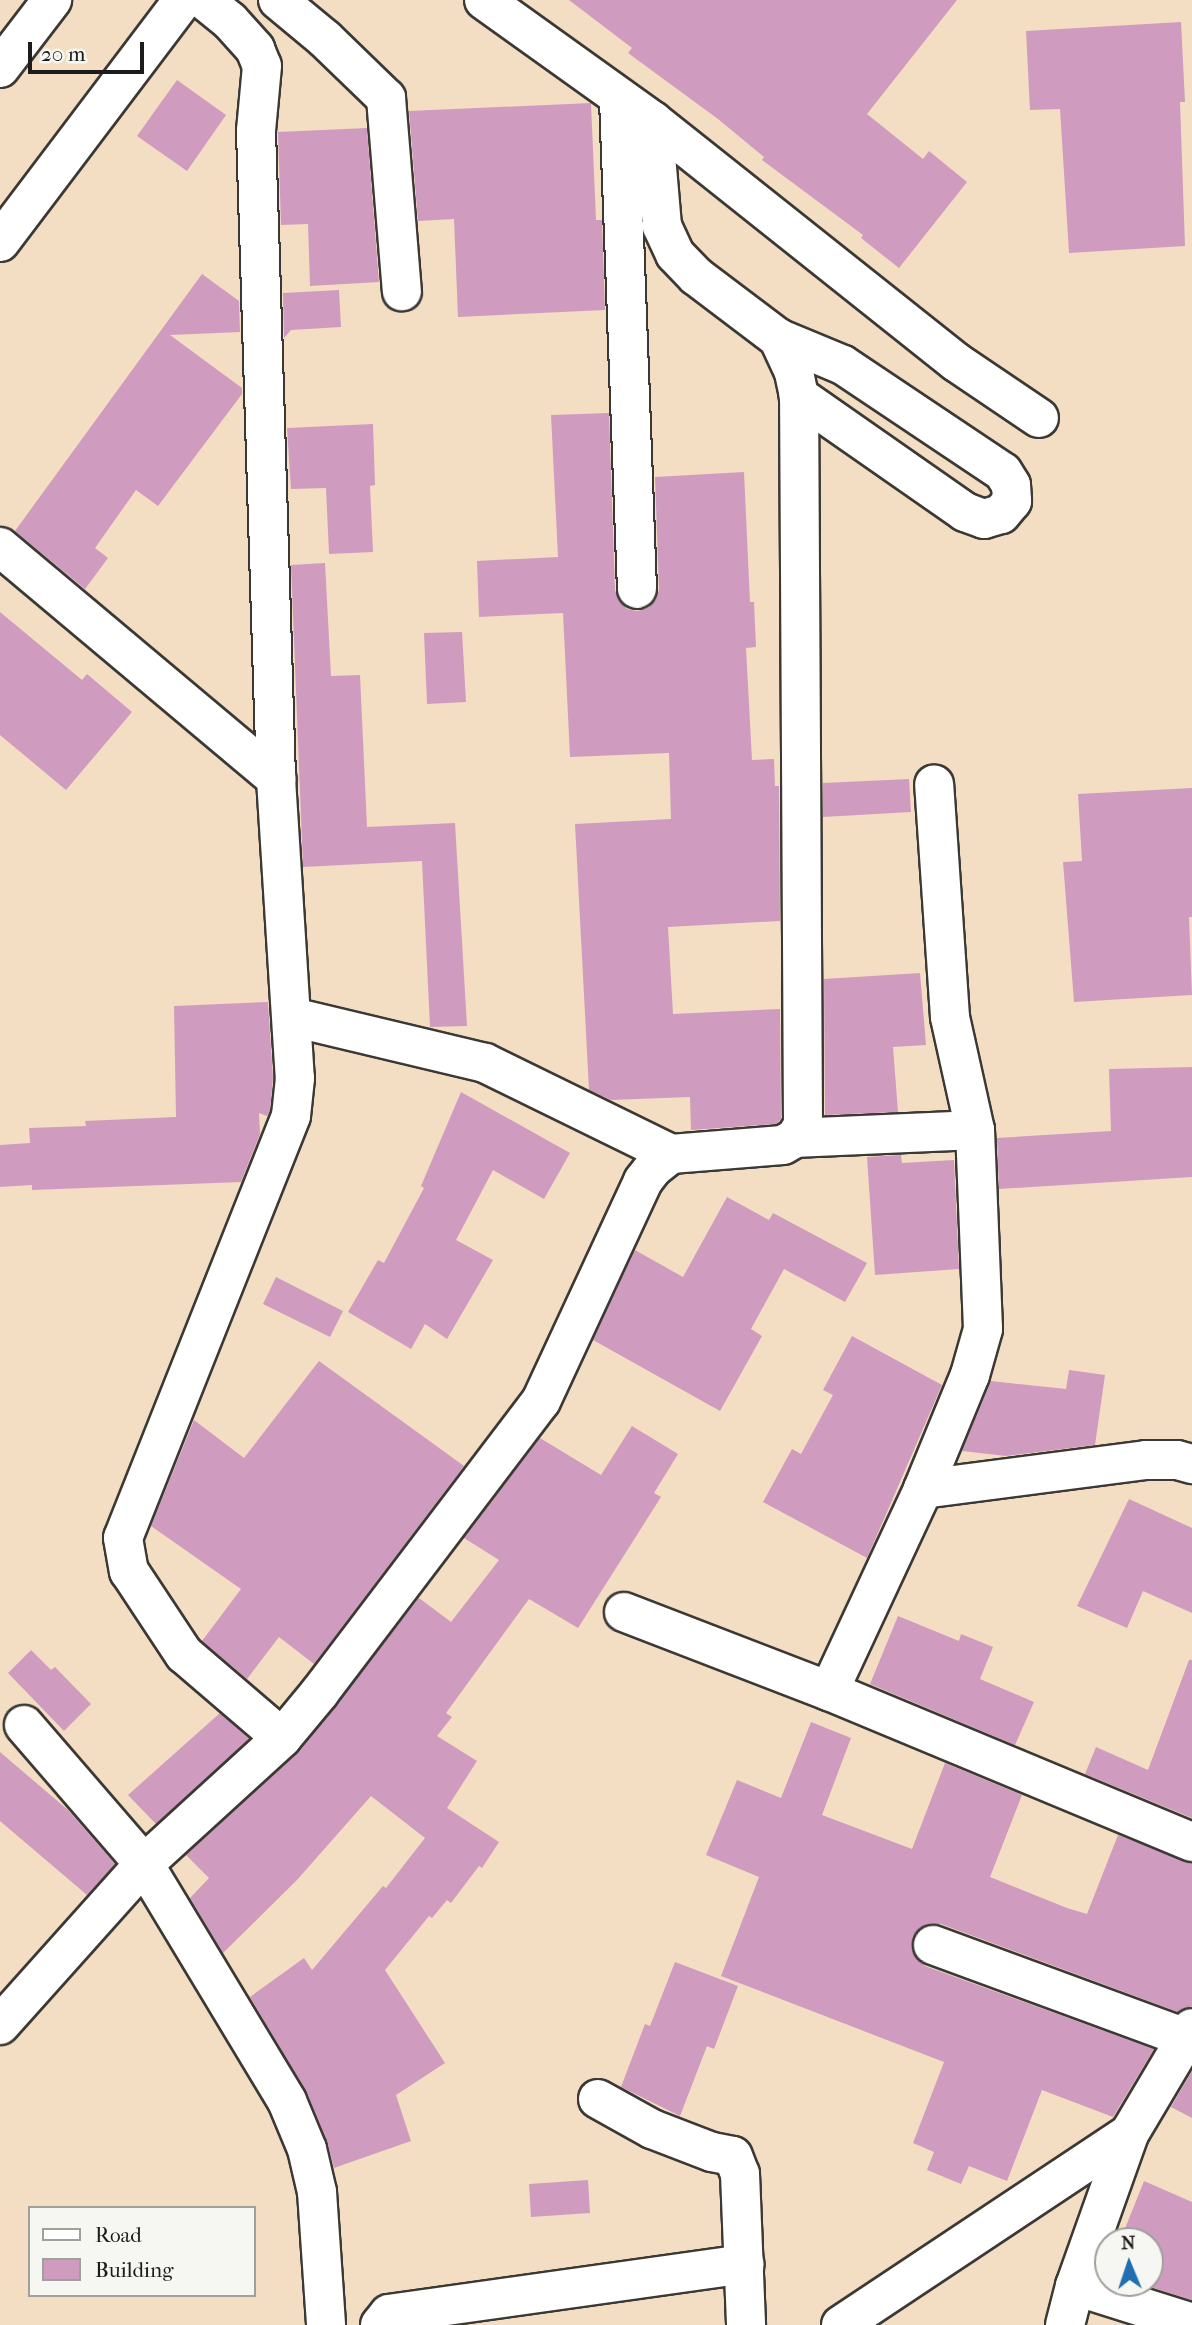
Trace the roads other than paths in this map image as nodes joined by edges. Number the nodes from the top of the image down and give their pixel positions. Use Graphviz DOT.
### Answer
graph roads {
  1 [pos="52,0"];
  2 [pos="183,0"];
  3 [pos="204,0"];
  4 [pos="278,0"];
  5 [pos="484,0"];
  6 [pos="0,68"];
  7 [pos="618,99"];
  8 [pos="653,121"];
  9 [pos="0,242"];
  10 [pos="402,291"];
  11 [pos="778,338"];
  12 [pos="799,396"];
  13 [pos="1039,418"];
  14 [pos="0,547"];
  15 [pos="637,589"];
  16 [pos="276,779"];
  17 [pos="934,785"];
  18 [pos="292,1017"];
  19 [pos="975,1130"];
  20 [pos="795,1138"];
  21 [pos="671,1154"];
  22 [pos="1192,1464"];
  23 [pos="923,1489"];
  24 [pos="624,1612"];
  25 [pos="829,1690"];
  26 [pos="24,1725"];
  27 [pos="282,1738"];
  28 [pos="1192,1842"];
  29 [pos="144,1864"];
  30 [pos="933,1945"];
  31 [pos="0,2025"];
  32 [pos="1189,2033"];
  33 [pos="598,2099"];
  34 [pos="1129,2134"];
  35 [pos="744,2264"];
  36 [pos="1075,2286"];
  37 [pos="1192,2323"];
  38 [pos="326,2325"];
  39 [pos="380,2325"];
  40 [pos="746,2325"];
  41 [pos="841,2325"];
  42 [pos="1065,2325"];
  1 -- 6 [label="street"];
  2 -- 9 [label="street"];
  3 -- 16 [label="street"];
  4 -- 10 [label="street"];
  5 -- 7 [label="street"];
  7 -- 8 [label="street"];
  7 -- 15 [label="street"];
  8 -- 11 [label="street"];
  8 -- 13 [label="street"];
  11 -- 12 [label="street"];
  11 -- 12 [label="street"];
  12 -- 20 [label="street"];
  14 -- 16 [label="street"];
  16 -- 18 [label="street"];
  17 -- 19 [label="street"];
  18 -- 21 [label="street"];
  18 -- 27 [label="street"];
  19 -- 20 [label="street"];
  19 -- 23 [label="street"];
  20 -- 21 [label="street"];
  21 -- 27 [label="street"];
  22 -- 23 [label="street"];
  23 -- 25 [label="street"];
  24 -- 25 [label="street"];
  25 -- 28 [label="street"];
  26 -- 29 [label="street"];
  27 -- 29 [label="street"];
  29 -- 31 [label="street"];
  29 -- 38 [label="street"];
  30 -- 32 [label="street"];
  32 -- 34 [label="street"];
  33 -- 35 [label="street"];
  34 -- 36 [label="street"];
  34 -- 41 [label="street"];
  35 -- 39 [label="street"];
  35 -- 40 [label="street"];
  36 -- 37 [label="street"];
  36 -- 42 [label="street"];
}
